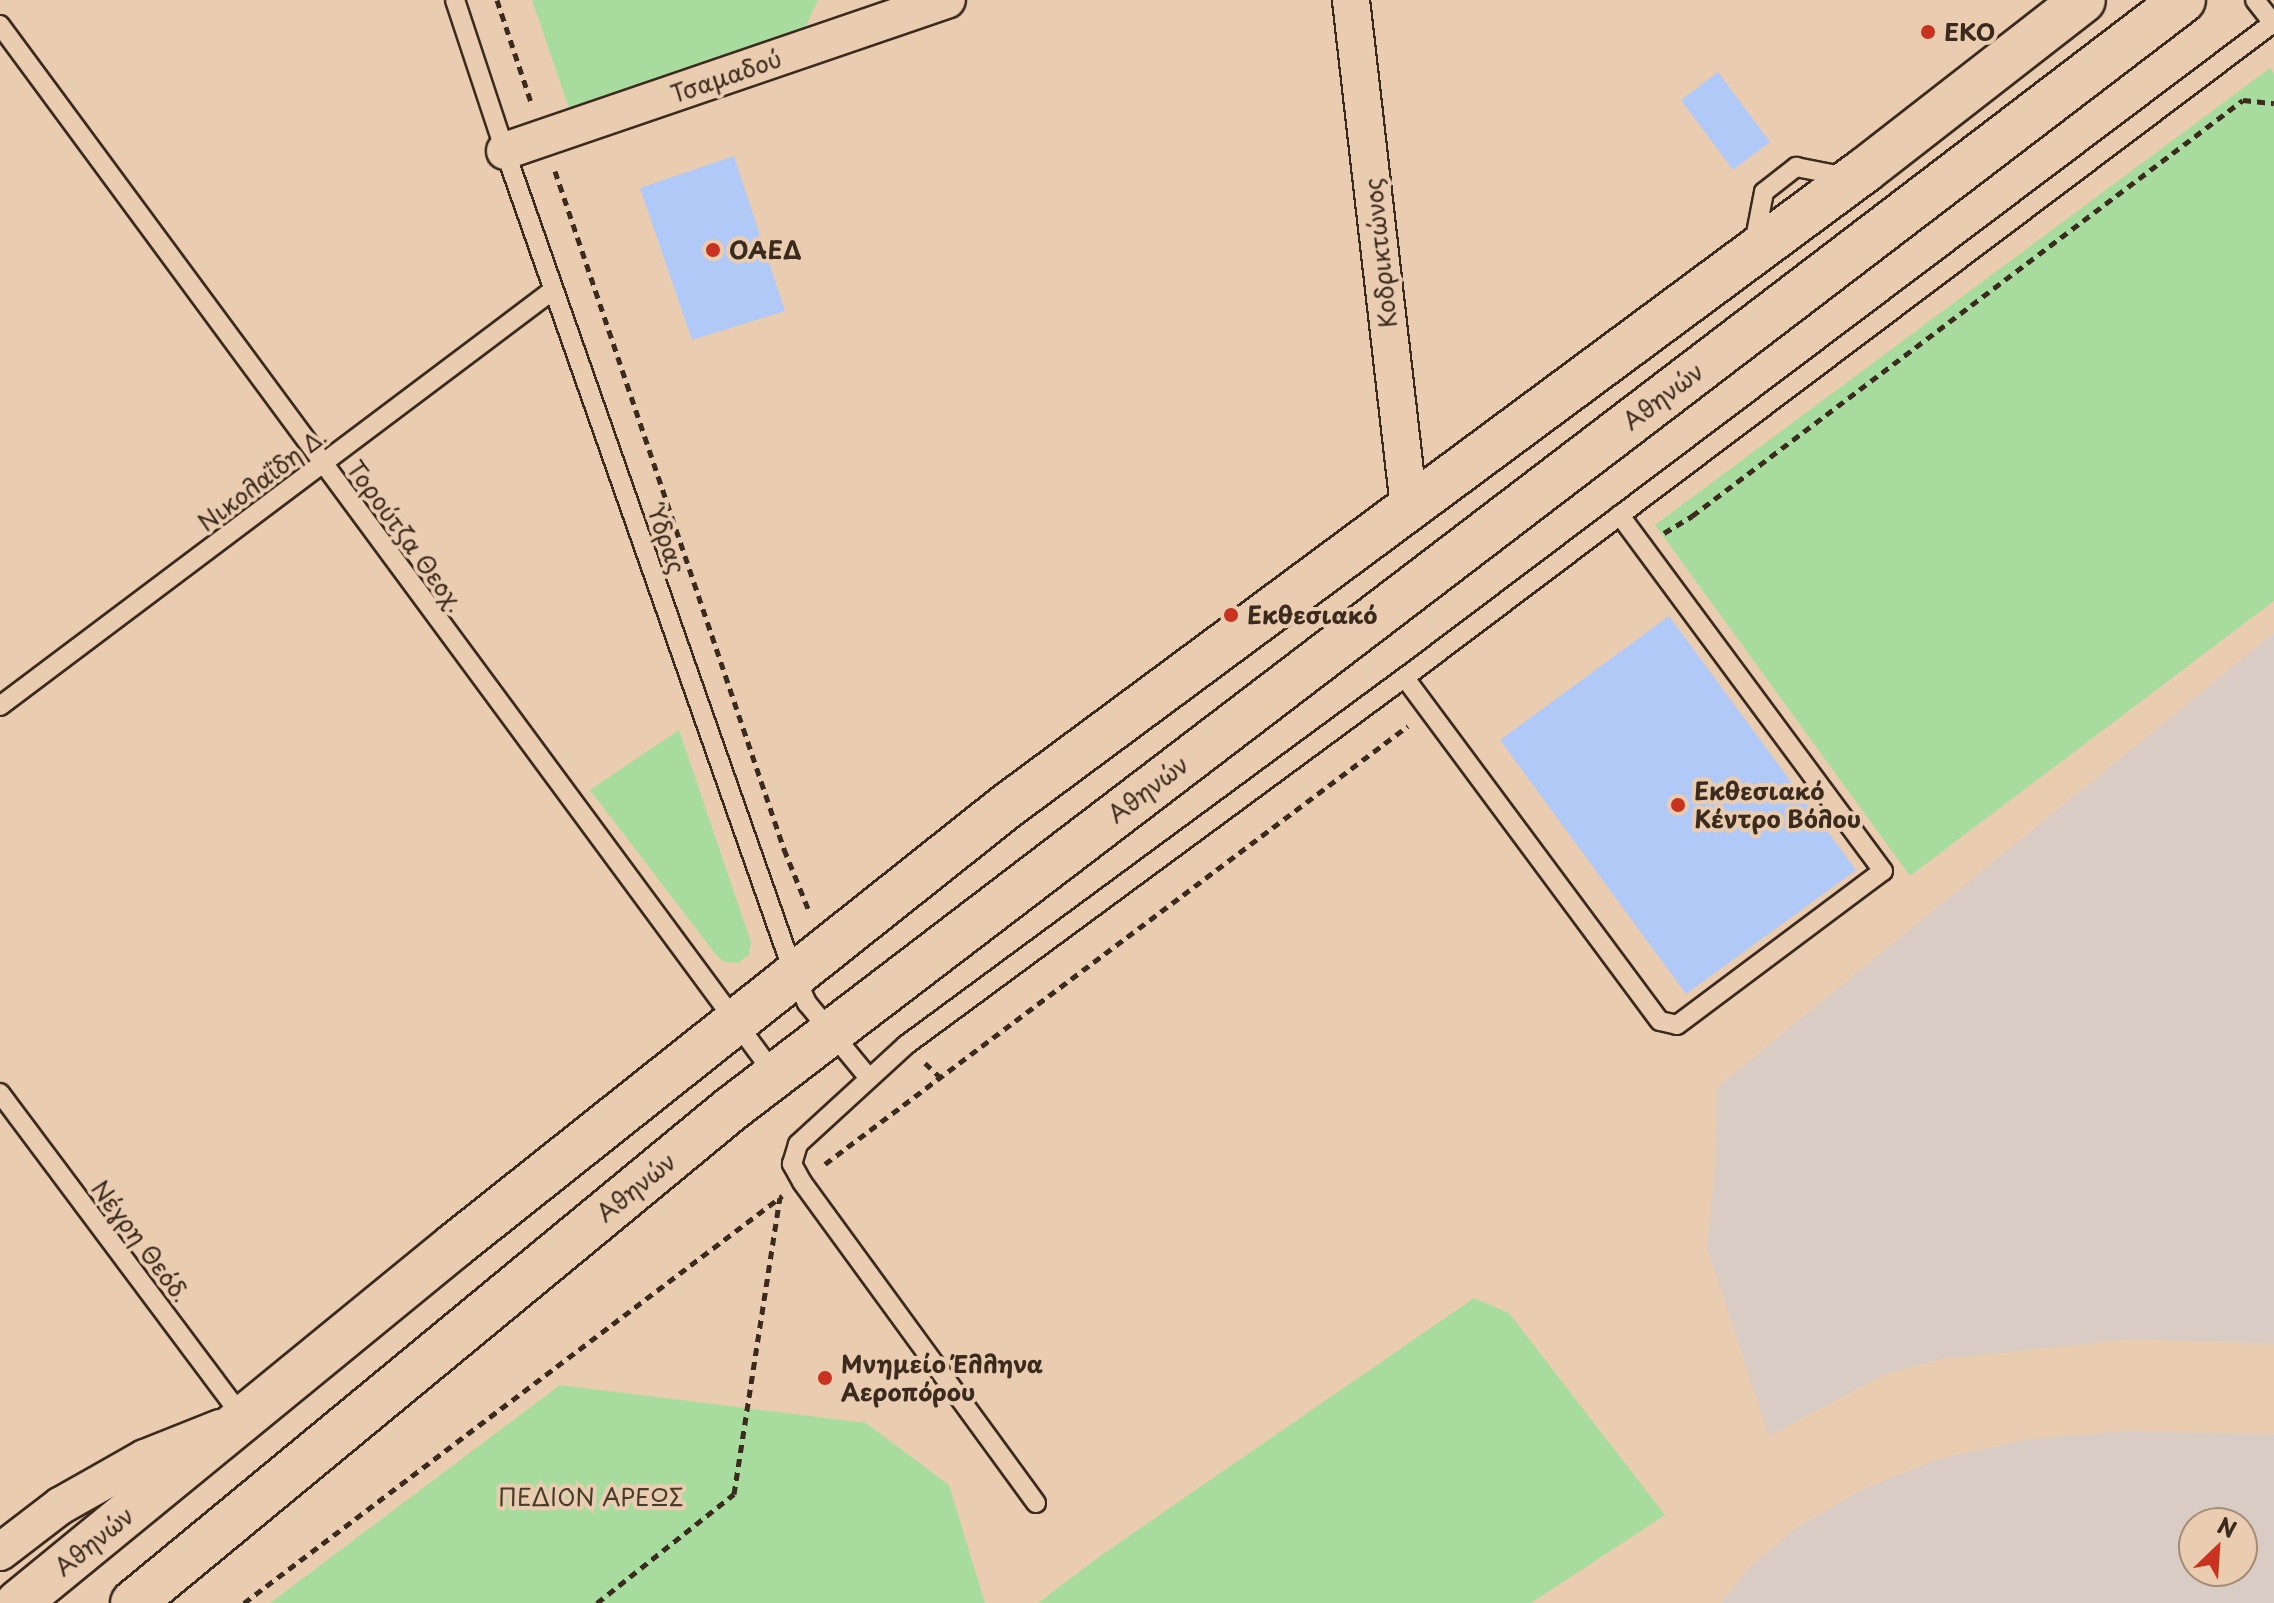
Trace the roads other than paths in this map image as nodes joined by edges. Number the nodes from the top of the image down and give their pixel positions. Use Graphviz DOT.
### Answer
graph roads {
  1 [pos="455,0"];
  2 [pos="947,0"];
  3 [pos="1351,0"];
  4 [pos="2083,0"];
  5 [pos="2183,0"];
  6 [pos="2255,0"];
  7 [pos="2274,23"];
  8 [pos="0,25"];
  9 [pos="505,151"];
  10 [pos="553,290"];
  11 [pos="323,463"];
  12 [pos="1409,507"];
  13 [pos="1620,515"];
  14 [pos="1405,678"];
  15 [pos="0,706"];
  16 [pos="810,962"];
  17 [pos="735,1022"];
  18 [pos="831,1032"];
  19 [pos="775,1075"];
  20 [pos="868,1077"];
  21 [pos="0,1093"];
  22 [pos="244,1419"];
  23 [pos="1036,1503"];
  24 [pos="0,1552"];
  25 [pos="18,1603"];
  26 [pos="133,1603"];
  1 -- 9 [label="lane, Ύδρας"];
  2 -- 9 [label="street, Τσαμαδού"];
  3 -- 12 [label="street, Κοδρικτώνος"];
  4 -- 12 [label="main road, Αθηνών"];
  5 -- 18 [label="main road, Αθηνών"];
  6 -- 7 [label="lane"];
  7 -- 13 [label="lane"];
  8 -- 11 [label="lane, Τορούτζα Θεοχ."];
  9 -- 10 [label="lane, Ύδρας"];
  10 -- 11 [label="lane, Νικολαΐδη Δ."];
  10 -- 16 [label="lane, Ύδρας"];
  11 -- 15 [label="lane, Νικολαΐδη Δ."];
  11 -- 17 [label="lane, Τορούτζα Θεοχ."];
  12 -- 16 [label="main road, Αθηνών"];
  13 -- 14 [label="lane"];
  13 -- 14 [label="lane"];
  14 -- 20 [label="lane"];
  16 -- 17 [label="main road, Αθηνών"];
  16 -- 18 [label="lane, Ύδρας"];
  17 -- 19 [label="lane, Τορούτζα Θεοχ."];
  17 -- 22 [label="main road, Αθηνών"];
  18 -- 19 [label="main road, Αθηνών"];
  18 -- 20 [label="lane, Ύδρας"];
  19 -- 26 [label="main road, Αθηνών"];
  20 -- 23 [label="lane"];
  21 -- 22 [label="lane, Νέγρη Θεόδ."];
  22 -- 24 [label="street, Αθηνών"];
  22 -- 25 [label="main road, Αθηνών"];
}
